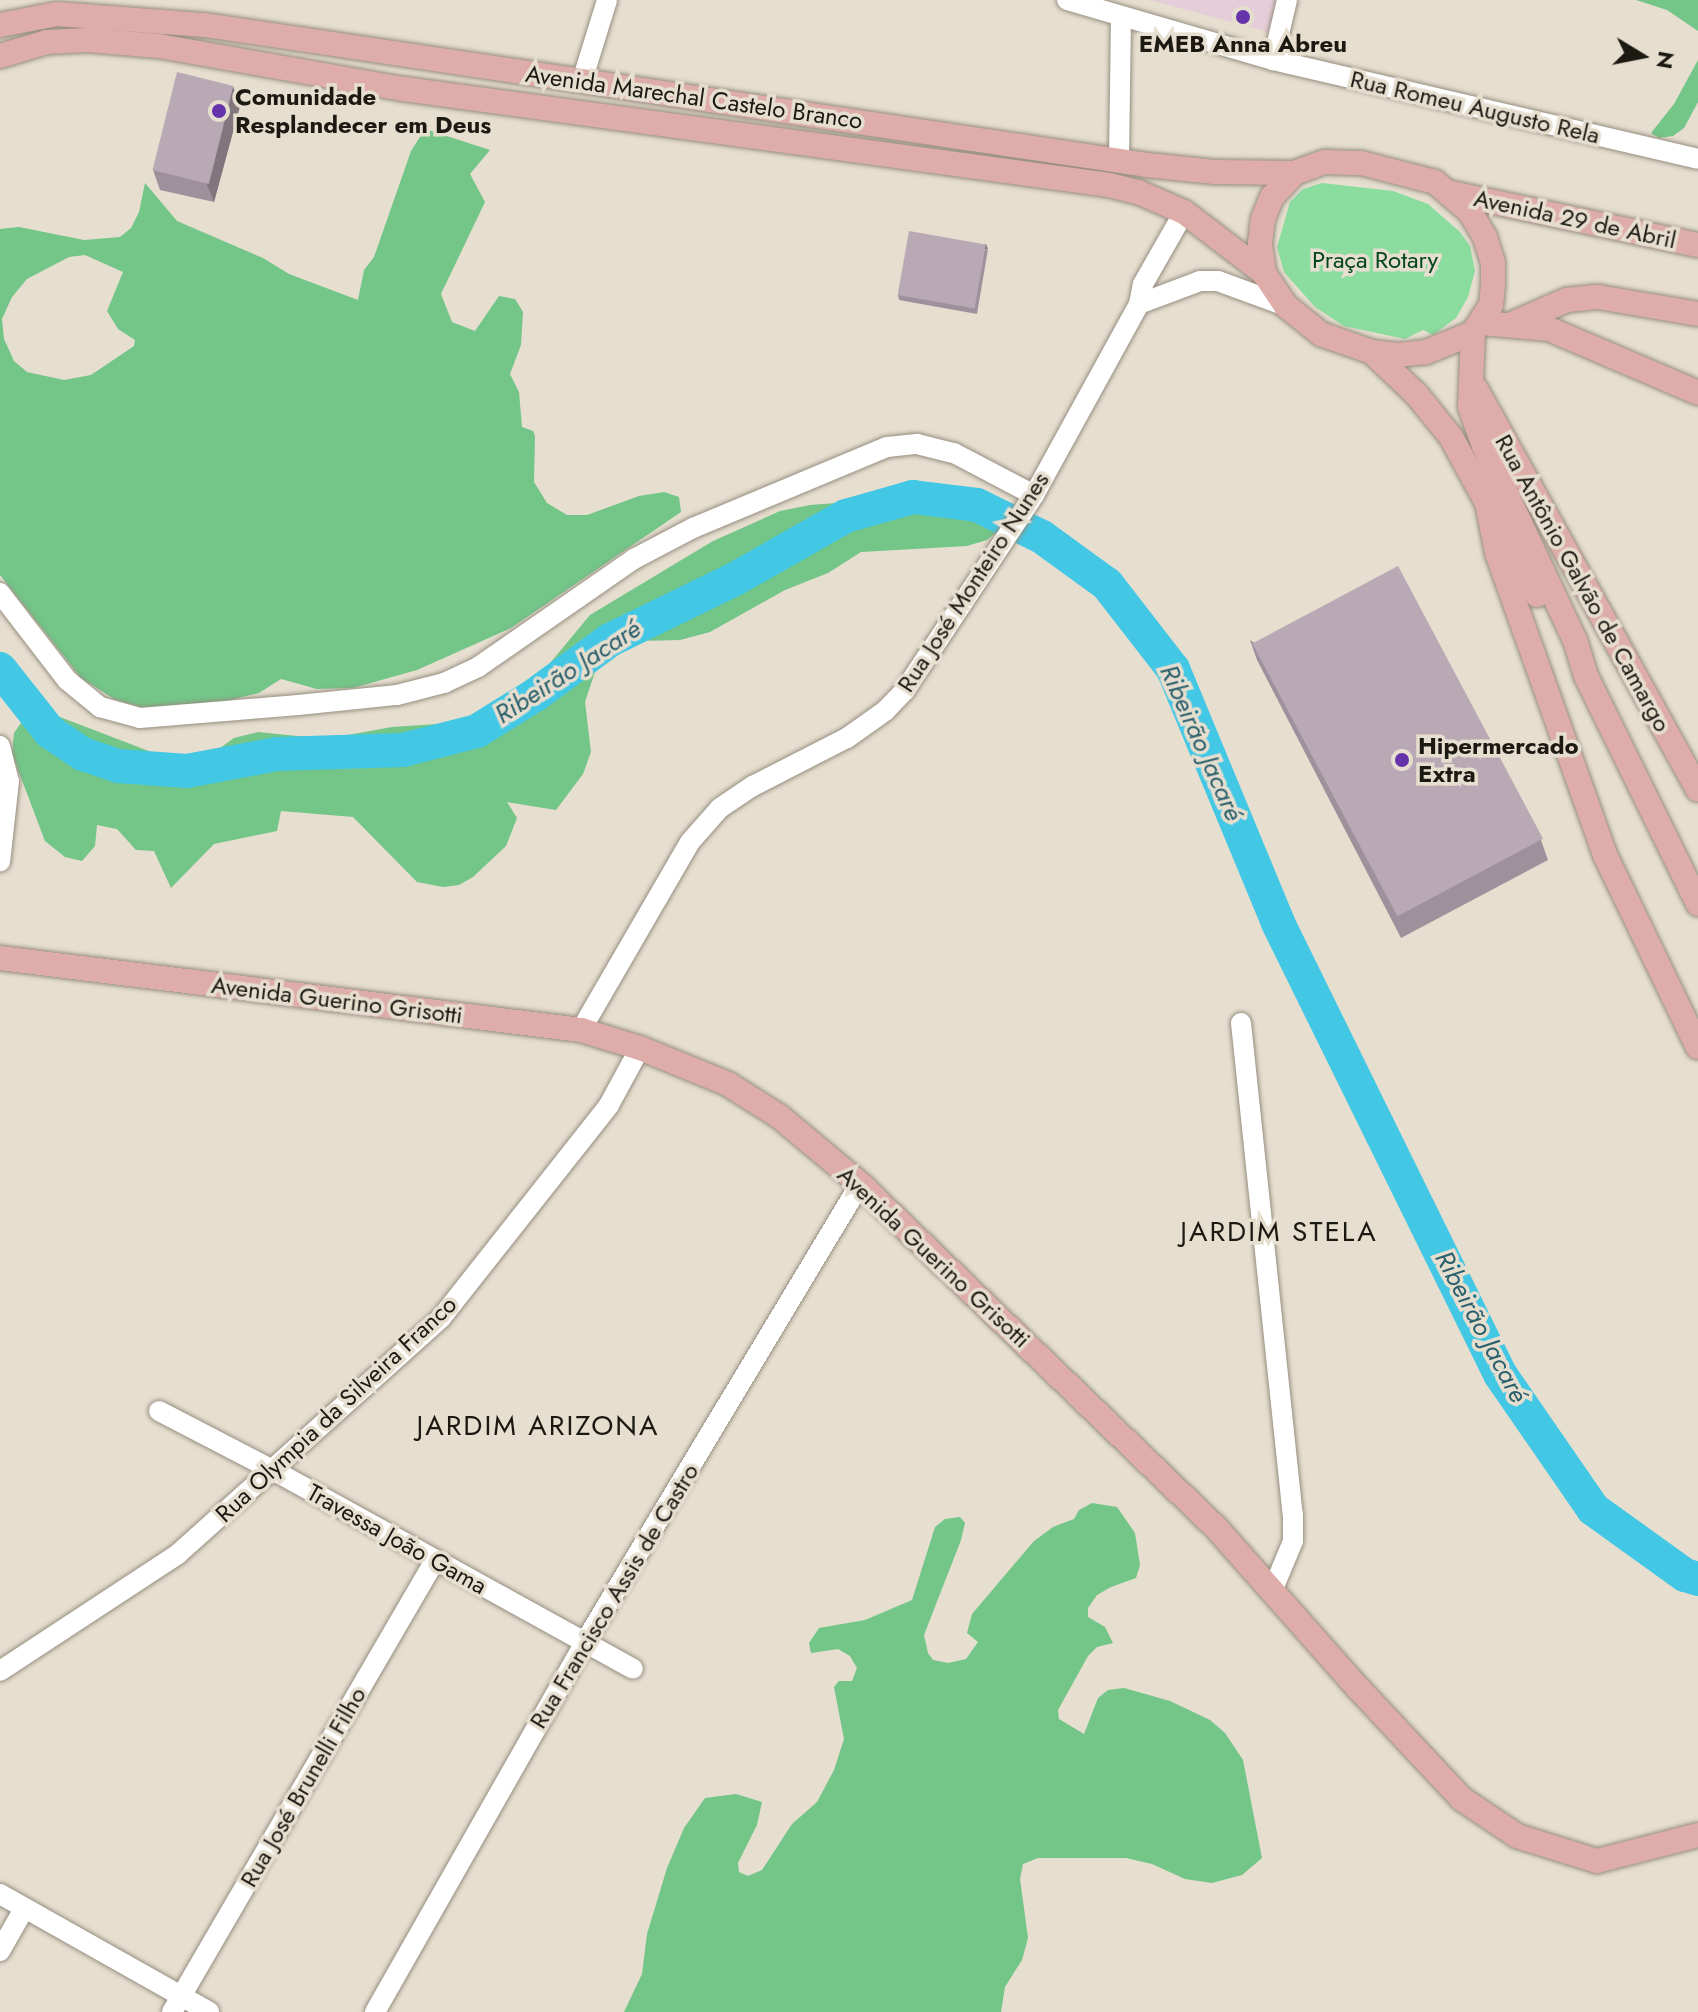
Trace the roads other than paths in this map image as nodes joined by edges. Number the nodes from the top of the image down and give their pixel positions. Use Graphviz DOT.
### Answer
graph roads {
  1 [pos="607,0"];
  2 [pos="1067,0"];
  3 [pos="1287,0"];
  4 [pos="1121,17"];
  5 [pos="0,25"];
  6 [pos="0,56"];
  7 [pos="1273,60"];
  8 [pos="582,81"];
  9 [pos="1698,159"];
  10 [pos="1119,160"];
  11 [pos="1294,173"];
  12 [pos="1451,193"];
  13 [pos="1184,212"];
  14 [pos="1698,245"];
  15 [pos="1264,273"];
  16 [pos="1139,304"];
  17 [pos="1286,306"];
  18 [pos="1698,314"];
  19 [pos="1512,324"];
  20 [pos="1477,328"];
  21 [pos="1372,352"];
  22 [pos="1469,376"];
  23 [pos="1698,393"];
  24 [pos="1034,495"];
  25 [pos="1487,503"];
  26 [pos="0,593"];
  27 [pos="1586,676"];
  28 [pos="0,746"];
  29 [pos="1698,790"];
  30 [pos="0,862"];
  31 [pos="1698,904"];
  32 [pos="0,958"];
  33 [pos="1241,1023"];
  34 [pos="581,1030"];
  35 [pos="1698,1047"];
  36 [pos="640,1048"];
  37 [pos="860,1184"];
  38 [pos="159,1411"];
  39 [pos="273,1470"];
  40 [pos="434,1562"];
  41 [pos="1273,1589"];
  42 [pos="585,1642"];
  43 [pos="633,1669"];
  44 [pos="0,1671"];
  45 [pos="1698,1835"];
  46 [pos="0,1894"];
  47 [pos="24,1909"];
  48 [pos="0,1951"];
  49 [pos="177,2004"];
  50 [pos="209,2012"];
  51 [pos="375,2012"];
  1 -- 8 [label="street"];
  2 -- 4 [label="street, Rua Romeu Augusto Rela"];
  3 -- 7 [label="street"];
  4 -- 7 [label="street, Rua Romeu Augusto Rela"];
  4 -- 10 [label="street"];
  5 -- 8 [label="main road, Avenida Marechal Castelo Branco"];
  6 -- 13 [label="main road, Avenida Marechal Castelo Branco"];
  7 -- 9 [label="street, Rua Romeu Augusto Rela"];
  8 -- 10 [label="main road, Avenida Marechal Castelo Branco"];
  10 -- 11 [label="main road, Avenida Marechal Castelo Branco"];
  11 -- 12 [label="main road"];
  11 -- 15 [label="main road"];
  12 -- 14 [label="main road, Avenida 29 de Abril"];
  12 -- 20 [label="main road"];
  13 -- 15 [label="main road, Avenida Marechal Castelo Branco"];
  13 -- 16 [label="street, Rua José Monteiro Nunes"];
  15 -- 17 [label="main road"];
  16 -- 17 [label="street"];
  16 -- 24 [label="street, Rua José Monteiro Nunes"];
  17 -- 21 [label="main road"];
  18 -- 19 [label="main road"];
  19 -- 20 [label="main road"];
  19 -- 23 [label="main road"];
  20 -- 21 [label="main road"];
  20 -- 22 [label="main road"];
  21 -- 25 [label="main road"];
  22 -- 27 [label="main road"];
  22 -- 29 [label="main road, Rua Antônio Galvão de Camargo"];
  24 -- 26 [label="street"];
  24 -- 34 [label="street, Rua José Monteiro Nunes"];
  25 -- 27 [label="main road"];
  25 -- 35 [label="main road"];
  27 -- 31 [label="main road"];
  28 -- 30 [label="street"];
  32 -- 34 [label="main road, Avenida Guerino Grisotti"];
  33 -- 41 [label="street"];
  34 -- 36 [label="main road, Avenida Guerino Grisotti"];
  36 -- 37 [label="main road, Avenida Guerino Grisotti"];
  36 -- 39 [label="street, Rua Olympia da Silveira Franco"];
  37 -- 41 [label="main road, Avenida Guerino Grisotti"];
  37 -- 42 [label="street, Rua Francisco Assis de Castro"];
  38 -- 39 [label="street, Travessa João Gama"];
  39 -- 40 [label="street, Travessa João Gama"];
  39 -- 44 [label="street, Rua Olympia da Silveira Franco"];
  40 -- 42 [label="street, Travessa João Gama"];
  40 -- 49 [label="street, Rua José Brunelli Filho"];
  41 -- 45 [label="main road, Avenida Guerino Grisotti"];
  42 -- 43 [label="street, Travessa João Gama"];
  42 -- 51 [label="street, Rua Francisco Assis de Castro"];
  46 -- 47 [label="street"];
  47 -- 48 [label="street"];
  47 -- 49 [label="street"];
  49 -- 50 [label="street"];
}
